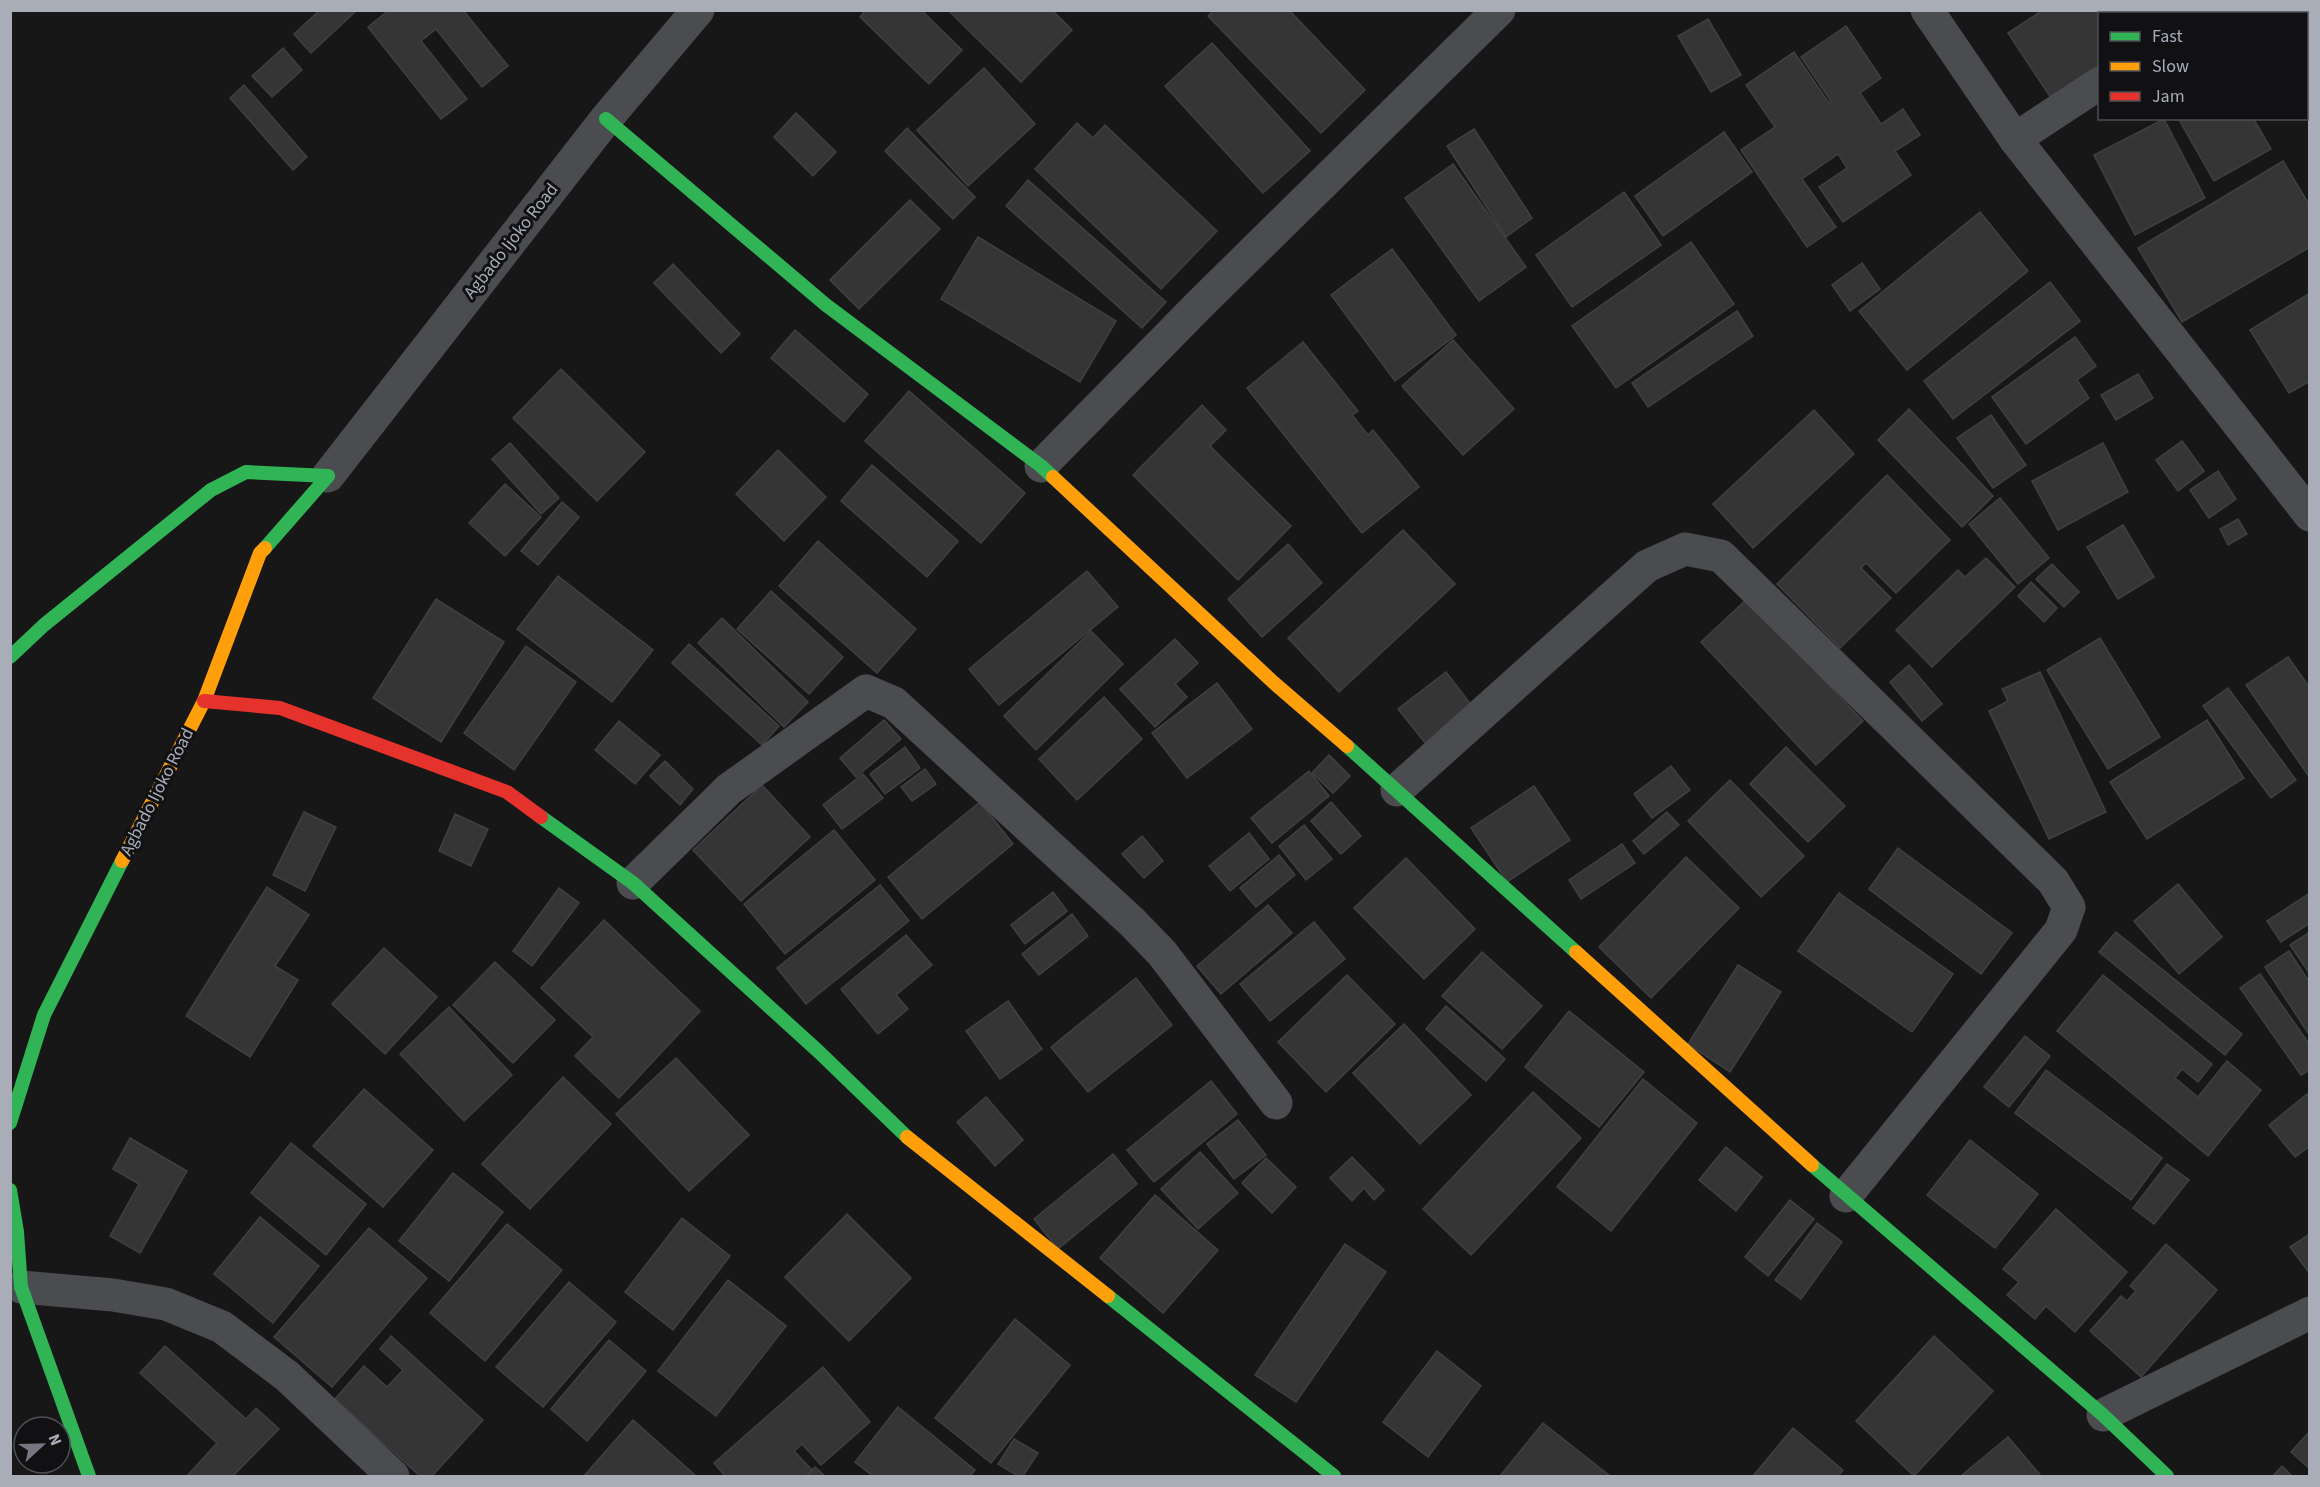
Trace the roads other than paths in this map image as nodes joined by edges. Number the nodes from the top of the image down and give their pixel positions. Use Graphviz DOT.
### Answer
graph roads {
  1 [pos="698,10"];
  2 [pos="1498,10"];
  3 [pos="1927,10"];
  4 [pos="2098,84"];
  5 [pos="606,118"];
  6 [pos="2015,139"];
  7 [pos="1041,466"];
  8 [pos="328,476"];
  9 [pos="2310,516"];
  10 [pos="10,657"];
  11 [pos="204,700"];
  12 [pos="1396,790"];
  13 [pos="633,883"];
  14 [pos="1276,1102"];
  15 [pos="10,1123"];
  16 [pos="10,1190"];
  17 [pos="1846,1197"];
  18 [pos="21,1287"];
  19 [pos="2310,1313"];
  20 [pos="2103,1415"];
  21 [pos="89,1476"];
  22 [pos="393,1476"];
  23 [pos="1334,1476"];
  24 [pos="2167,1476"];
  1 -- 5 [label="street, Agbado Ijoko Road"];
  2 -- 7 [label="street"];
  3 -- 6 [label="street"];
  4 -- 6 [label="street"];
  5 -- 7 [label="street"];
  5 -- 8 [label="street, Agbado Ijoko Road"];
  6 -- 9 [label="street"];
  7 -- 12 [label="street"];
  8 -- 10 [label="street"];
  8 -- 11 [label="street, Agbado Ijoko Road"];
  11 -- 13 [label="street"];
  11 -- 15 [label="street, Agbado Ijoko Road"];
  12 -- 17 [label="street"];
  12 -- 17 [label="street"];
  13 -- 14 [label="street"];
  13 -- 23 [label="street"];
  16 -- 18 [label="street"];
  17 -- 20 [label="street"];
  18 -- 21 [label="street"];
  18 -- 22 [label="street"];
  19 -- 20 [label="street"];
  20 -- 24 [label="street"];
}
